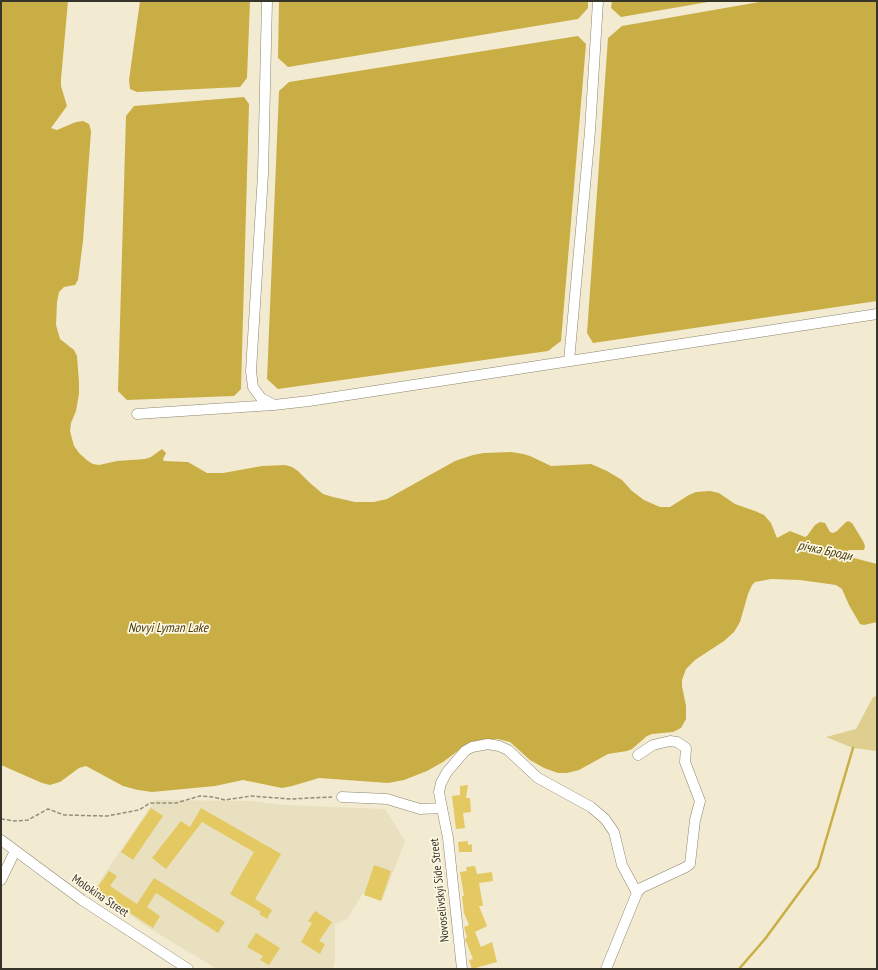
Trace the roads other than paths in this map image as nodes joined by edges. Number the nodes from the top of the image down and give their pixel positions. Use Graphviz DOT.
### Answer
graph roads {
  1 [pos="267,1"];
  2 [pos="598,1"];
  3 [pos="877,314"];
  4 [pos="569,362"];
  5 [pos="274,405"];
  6 [pos="137,414"];
  7 [pos="638,755"];
  8 [pos="342,797"];
  9 [pos="442,808"];
  10 [pos="1,840"];
  11 [pos="16,852"];
  12 [pos="1,880"];
  13 [pos="637,893"];
  14 [pos="185,968"];
  15 [pos="462,969"];
  16 [pos="606,969"];
  1 -- 5 [label="street"];
  2 -- 4 [label="street"];
  3 -- 4 [label="street"];
  4 -- 5 [label="street"];
  5 -- 6 [label="street"];
  7 -- 13 [label="street"];
  8 -- 9 [label="street"];
  9 -- 13 [label="street, Novoselivskyi Side Street"];
  9 -- 15 [label="street, Novoselivskyi Side Street"];
  10 -- 11 [label="street, Molokina Street"];
  11 -- 12 [label="street"];
  11 -- 14 [label="street, Molokina Street"];
  13 -- 16 [label="street"];
}
